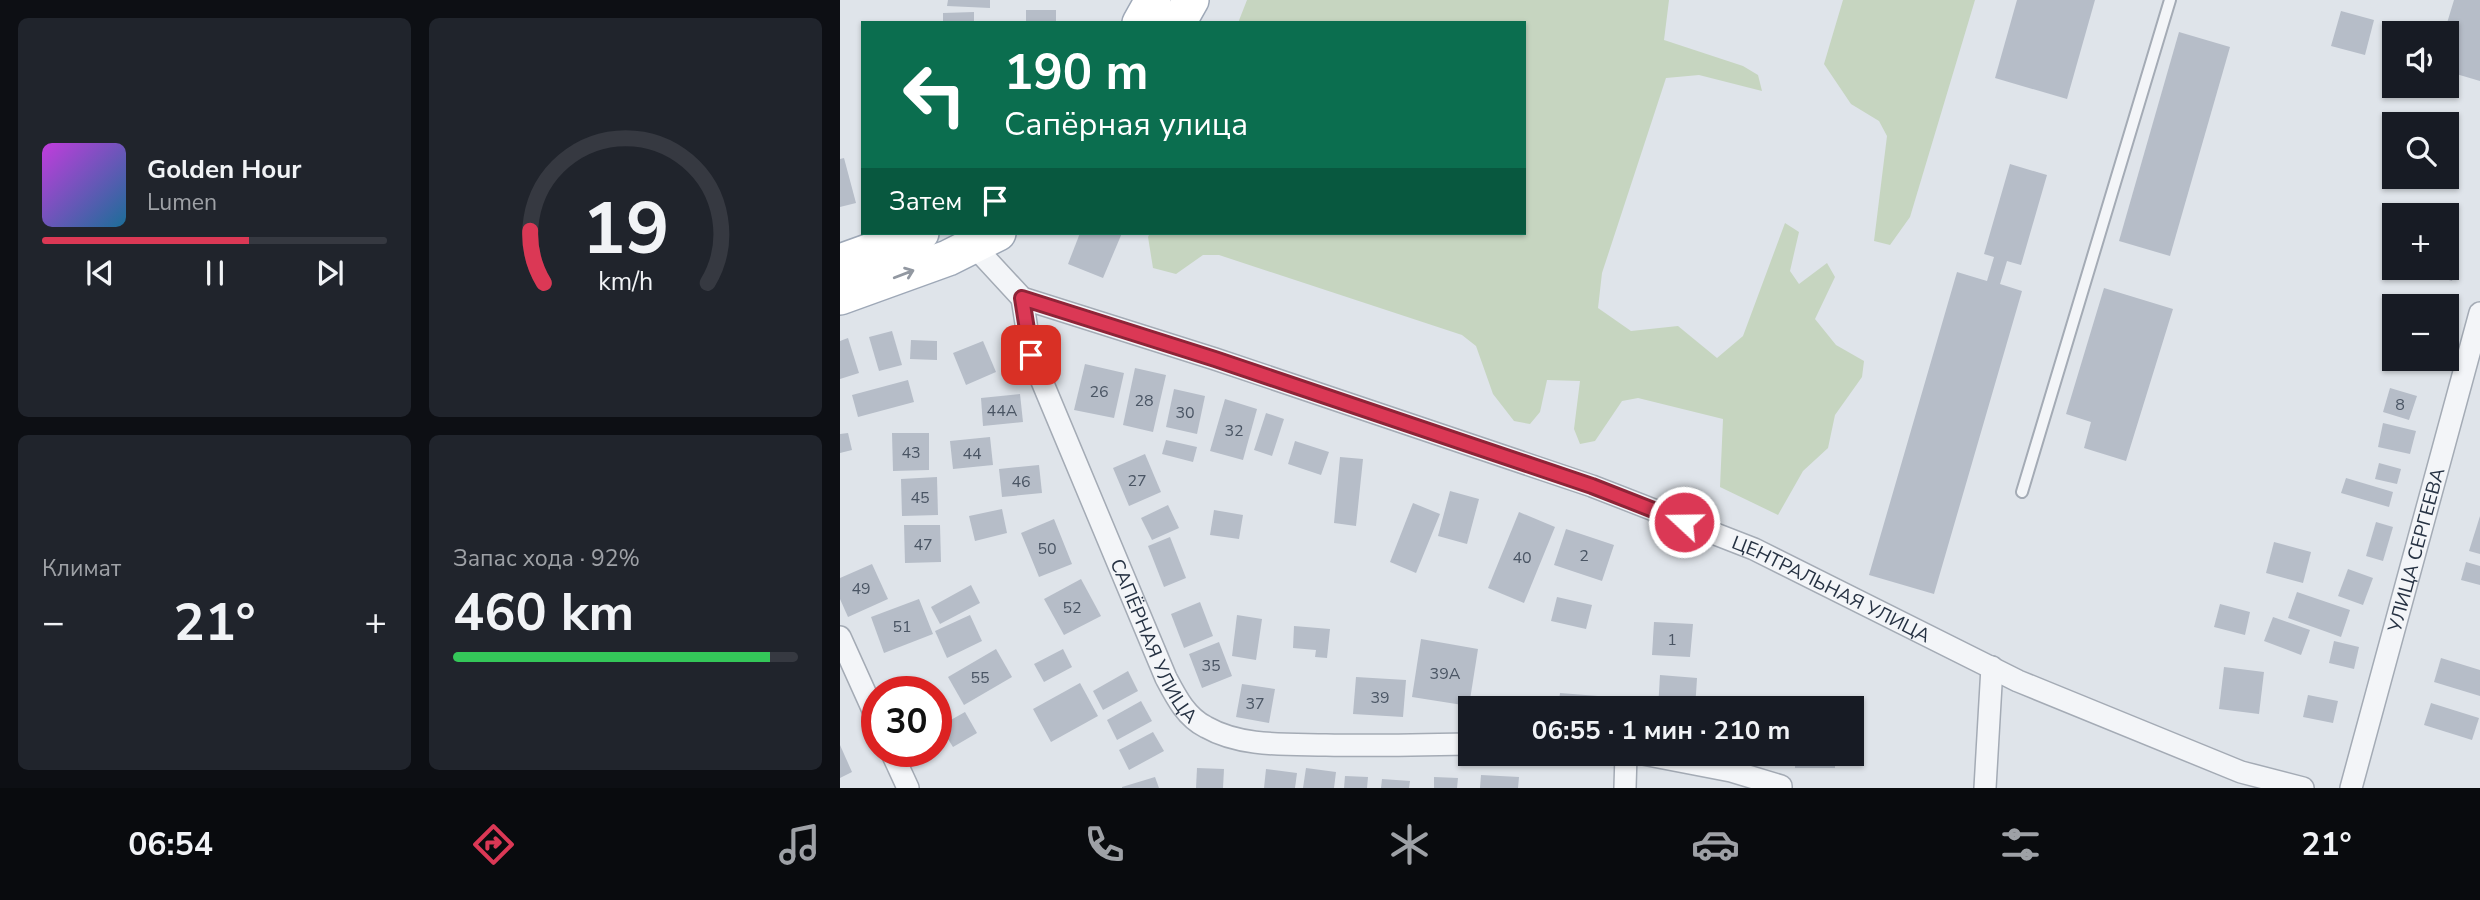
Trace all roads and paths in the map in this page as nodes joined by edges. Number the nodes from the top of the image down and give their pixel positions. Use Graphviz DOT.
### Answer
graph roads {
  1 [pos="1153,0"];
  2 [pos="1191,0"];
  3 [pos="2170,0"];
  4 [pos="1141,21"];
  5 [pos="1179,21"];
  6 [pos="916,235"];
  7 [pos="986,239"];
  8 [pos="840,262"];
  9 [pos="840,297"];
  10 [pos="1022,298"];
  11 [pos="2480,313"];
  12 [pos="2022,492"];
  13 [pos="840,638"];
  14 [pos="1992,667"];
  15 [pos="861,684"];
  16 [pos="1458,744"];
  17 [pos="1626,766"];
  18 [pos="1705,766"];
  19 [pos="898,767"];
  20 [pos="2243,780"];
  21 [pos="908,788"];
  22 [pos="1625,788"];
  23 [pos="1781,788"];
  24 [pos="1985,788"];
  25 [pos="2303,788"];
  26 [pos="2351,788"];
  1 -- 4 [label="main road"];
  2 -- 5 [label="main road"];
  3 -- 12 [label="lane"];
  6 -- 8 [label="main road"];
  9 -- 7 [label="main road, one-way"];
  7 -- 10 [label="street, ЦЕНТРАЛЬНАЯ УЛИЦА"];
  10 -- 14 [label="street, ЦЕНТРАЛЬНАЯ УЛИЦА"];
  10 -- 16 [label="street, САПЁРНАЯ УЛИЦА"];
  11 -- 26 [label="street, УЛИЦА СЕРГЕЕВА"];
  13 -- 15 [label="street"];
  14 -- 20 [label="street, ЦЕНТРАЛЬНАЯ УЛИЦА"];
  14 -- 24 [label="street"];
  17 -- 22 [label="street"];
  18 -- 23 [label="street"];
  19 -- 21 [label="street"];
  20 -- 25 [label="street, ЦЕНТРАЛЬНАЯ УЛИЦА"];
}
